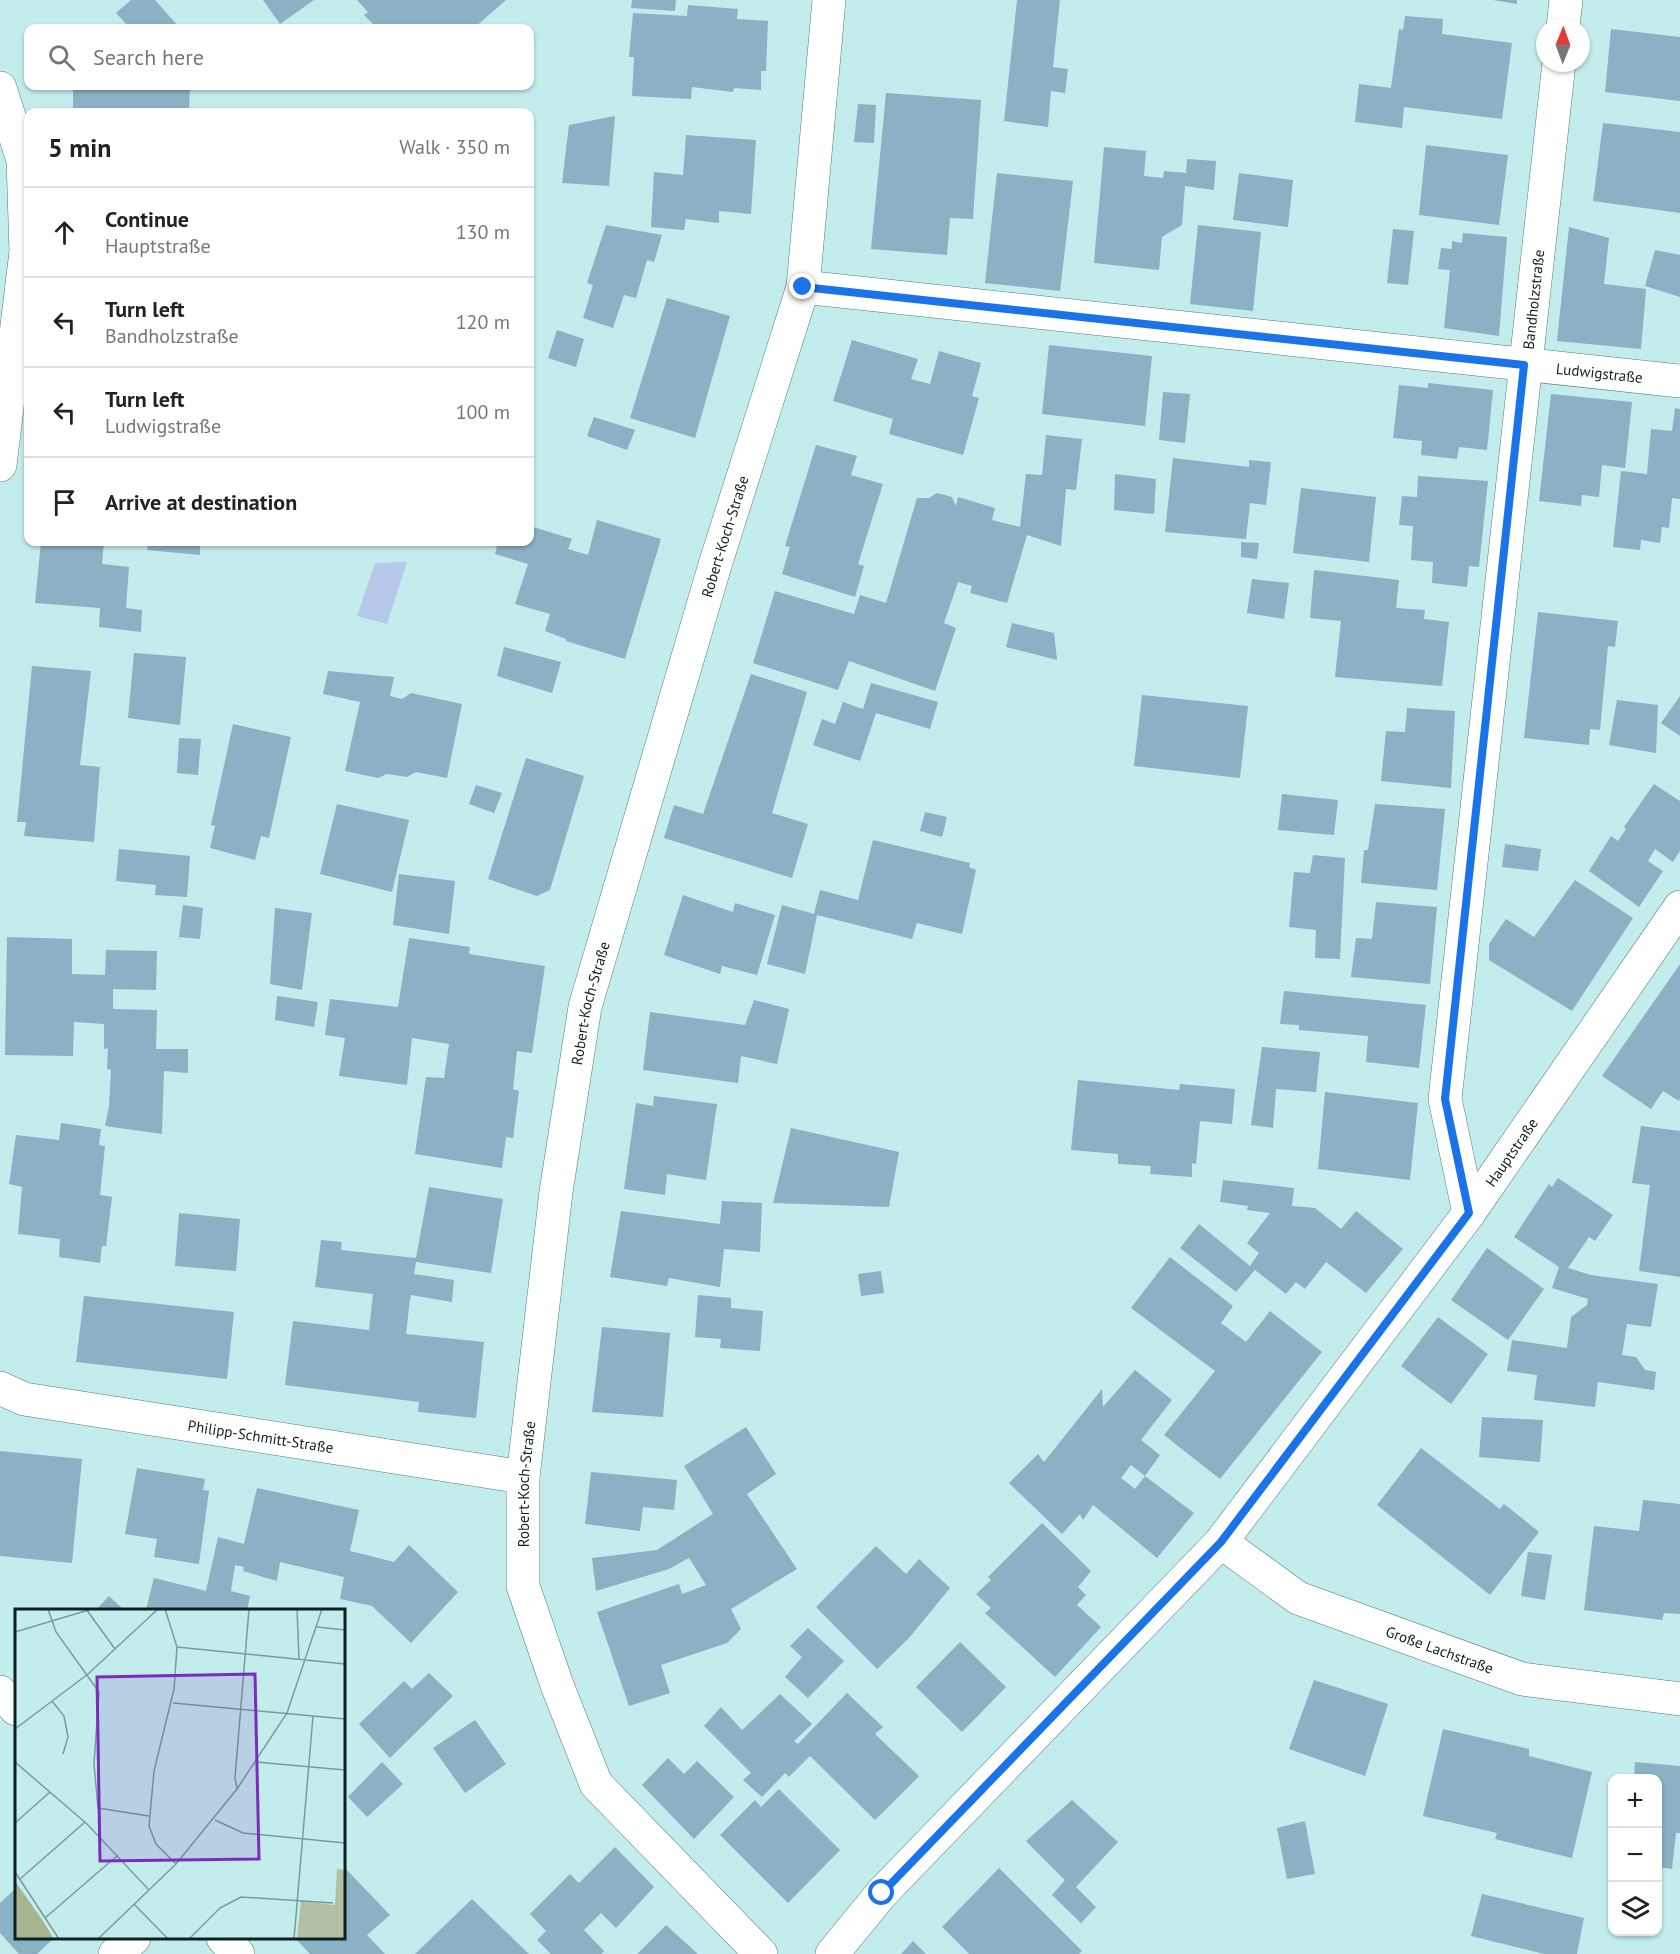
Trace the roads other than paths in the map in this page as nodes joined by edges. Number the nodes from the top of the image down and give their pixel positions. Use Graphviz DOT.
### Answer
graph roads {
  1 [pos="829,0"];
  2 [pos="1566,0"];
  3 [pos="1564,18"];
  4 [pos="1558,72"];
  5 [pos="0,88"];
  6 [pos="24,191"];
  7 [pos="24,268"];
  8 [pos="803,287"];
  9 [pos="1524,365"];
  10 [pos="1680,381"];
  11 [pos="0,465"];
  12 [pos="1676,919"];
  13 [pos="1469,1213"];
  14 [pos="0,1388"];
  15 [pos="523,1477"];
  16 [pos="1221,1542"];
  17 [pos="0,1692"];
  18 [pos="1680,1699"];
  19 [pos="15,1708"];
  20 [pos="133,1939"];
  21 [pos="224,1939"];
  22 [pos="115,1954"];
  23 [pos="238,1954"];
  24 [pos="761,1954"];
  25 [pos="832,1954"];
  1 -- 8 [label="street, Robert-Koch-Straße"];
  2 -- 3 [label="street"];
  4 -- 9 [label="street, Bandholzstraße"];
  5 -- 6 [label="street"];
  7 -- 11 [label="street"];
  8 -- 9 [label="street, Ludwigstraße"];
  8 -- 15 [label="street, Robert-Koch-Straße"];
  9 -- 10 [label="street, Ludwigstraße"];
  9 -- 13 [label="street, Bandholzstraße"];
  12 -- 13 [label="street, Hauptstraße"];
  13 -- 16 [label="street, Hauptstraße"];
  14 -- 15 [label="street, Philipp-Schmitt-Straße"];
  15 -- 24 [label="street, Robert-Koch-Straße"];
  16 -- 18 [label="street, Große Lachstraße"];
  16 -- 25 [label="street, Hauptstraße"];
  17 -- 19 [label="street"];
  20 -- 22 [label="street"];
  21 -- 23 [label="street"];
}
